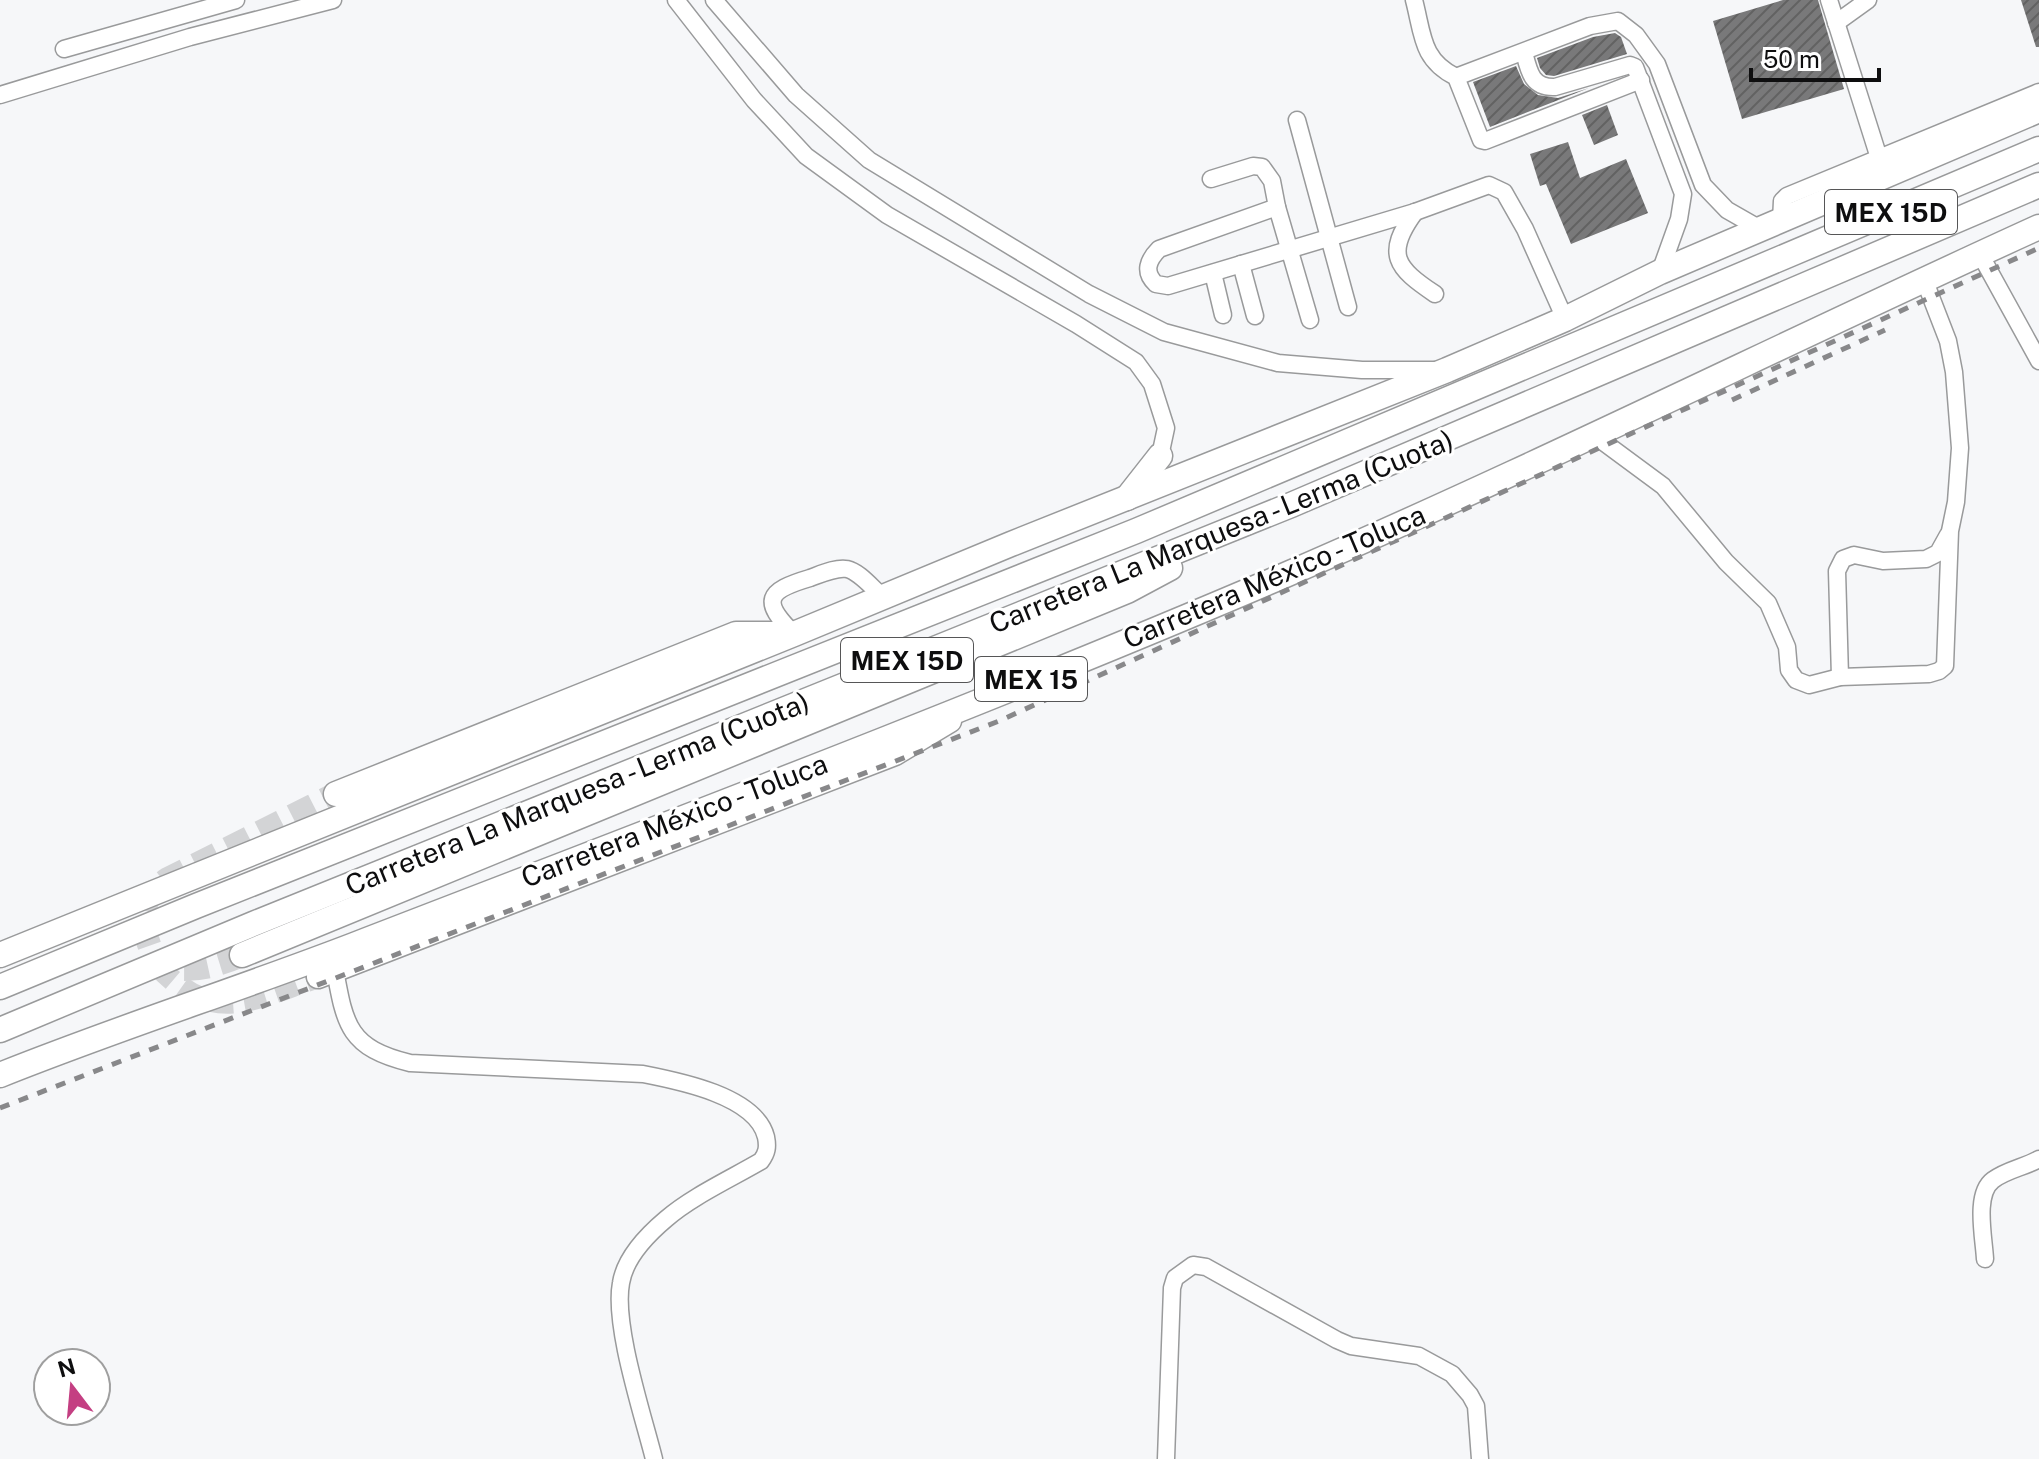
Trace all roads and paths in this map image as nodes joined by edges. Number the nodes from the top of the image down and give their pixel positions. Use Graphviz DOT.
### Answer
graph roads {
  1 [pos="236,0"];
  2 [pos="333,0"];
  3 [pos="676,0"];
  4 [pos="714,0"];
  5 [pos="1414,0"];
  6 [pos="1829,0"];
  7 [pos="1868,0"];
  8 [pos="184,7"];
  9 [pos="1836,23"];
  10 [pos="64,49"];
  11 [pos="1524,52"];
  12 [pos="1456,77"];
  13 [pos="1586,79"];
  14 [pos="1641,80"];
  15 [pos="2039,92"];
  16 [pos="0,95"];
  17 [pos="1593,100"];
  18 [pos="2039,110"];
  19 [pos="1297,120"];
  20 [pos="2039,149"];
  21 [pos="1879,158"];
  22 [pos="1211,179"];
  23 [pos="1703,185"];
  24 [pos="2039,185"];
  25 [pos="1683,194"];
  26 [pos="1277,207"];
  27 [pos="1415,212"];
  28 [pos="1772,225"];
  29 [pos="2039,227"];
  30 [pos="1327,239"];
  31 [pos="1290,250"];
  32 [pos="1980,254"];
  33 [pos="1241,264"];
  34 [pos="1660,272"];
  35 [pos="1213,273"];
  36 [pos="1924,279"];
  37 [pos="1435,294"];
  38 [pos="1348,307"];
  39 [pos="1223,315"];
  40 [pos="1255,316"];
  41 [pos="1565,319"];
  42 [pos="1310,320"];
  43 [pos="2039,361"];
  44 [pos="1447,370"];
  45 [pos="1594,435"];
  46 [pos="1160,456"];
  47 [pos="1125,500"];
  48 [pos="1291,505"];
  49 [pos="1950,531"];
  50 [pos="882,596"];
  51 [pos="794,634"];
  52 [pos="1840,677"];
  53 [pos="999,693"];
  54 [pos="336,794"];
  55 [pos="0,955"];
  56 [pos="242,955"];
  57 [pos="326,974"];
  58 [pos="0,987"];
  59 [pos="0,1030"];
  60 [pos="0,1075"];
  61 [pos="2039,1159"];
  62 [pos="1985,1259"];
  63 [pos="654,1459"];
  64 [pos="1166,1459"];
  65 [pos="1480,1459"];
  1 -- 8 [label="street"];
  2 -- 16 [label="street"];
  3 -- 46 [label="street"];
  4 -- 44 [label="street"];
  5 -- 12 [label="street"];
  6 -- 9 [label="street"];
  7 -- 9 [label="street"];
  8 -- 10 [label="street"];
  9 -- 21 [label="street"];
  11 -- 12 [label="street"];
  11 -- 13 [label="street"];
  11 -- 23 [label="street"];
  12 -- 17 [label="street"];
  13 -- 14 [label="street"];
  13 -- 17 [label="street"];
  14 -- 17 [label="street"];
  14 -- 25 [label="street"];
  15 -- 21 [label="street"];
  18 -- 28 [label="highway"];
  19 -- 30 [label="street"];
  20 -- 58 [label="highway, Carretera La Marquesa - Lerma (Cuota) / MEX 15D"];
  21 -- 28 [label="street"];
  22 -- 26 [label="street"];
  23 -- 25 [label="street"];
  23 -- 28 [label="street"];
  24 -- 48 [label="highway, Carretera La Marquesa - Lerma (Cuota) / MEX 15D"];
  25 -- 34 [label="street"];
  26 -- 31 [label="street"];
  26 -- 35 [label="street"];
  27 -- 30 [label="street"];
  27 -- 37 [label="street"];
  27 -- 41 [label="street"];
  28 -- 34 [label="highway"];
  29 -- 32 [label="highway, Carretera México - Toluca / MEX 15"];
  30 -- 31 [label="street"];
  30 -- 38 [label="street"];
  31 -- 33 [label="street"];
  31 -- 42 [label="street"];
  32 -- 36 [label="highway, Carretera México - Toluca / MEX 15"];
  32 -- 43 [label="street"];
  33 -- 35 [label="street"];
  33 -- 40 [label="street"];
  34 -- 41 [label="highway"];
  35 -- 39 [label="street"];
  36 -- 45 [label="highway, Carretera México - Toluca / MEX 15"];
  36 -- 49 [label="street"];
  41 -- 44 [label="highway"];
  44 -- 47 [label="highway"];
  45 -- 52 [label="street"];
  45 -- 53 [label="highway, Carretera México - Toluca / MEX 15"];
  46 -- 47 [label="highway"];
  47 -- 50 [label="highway"];
  48 -- 56 [label="highway"];
  48 -- 59 [label="highway, Carretera La Marquesa - Lerma (Cuota) / MEX 15D"];
  49 -- 52 [label="street"];
  49 -- 52 [label="street"];
  50 -- 51 [label="highway"];
  50 -- 51 [label="street"];
  51 -- 54 [label="highway"];
  51 -- 55 [label="highway"];
  53 -- 57 [label="main road"];
  53 -- 60 [label="highway, Carretera México - Toluca / MEX 15"];
  57 -- 63 [label="street"];
  61 -- 62 [label="street"];
  64 -- 65 [label="street"];
}
